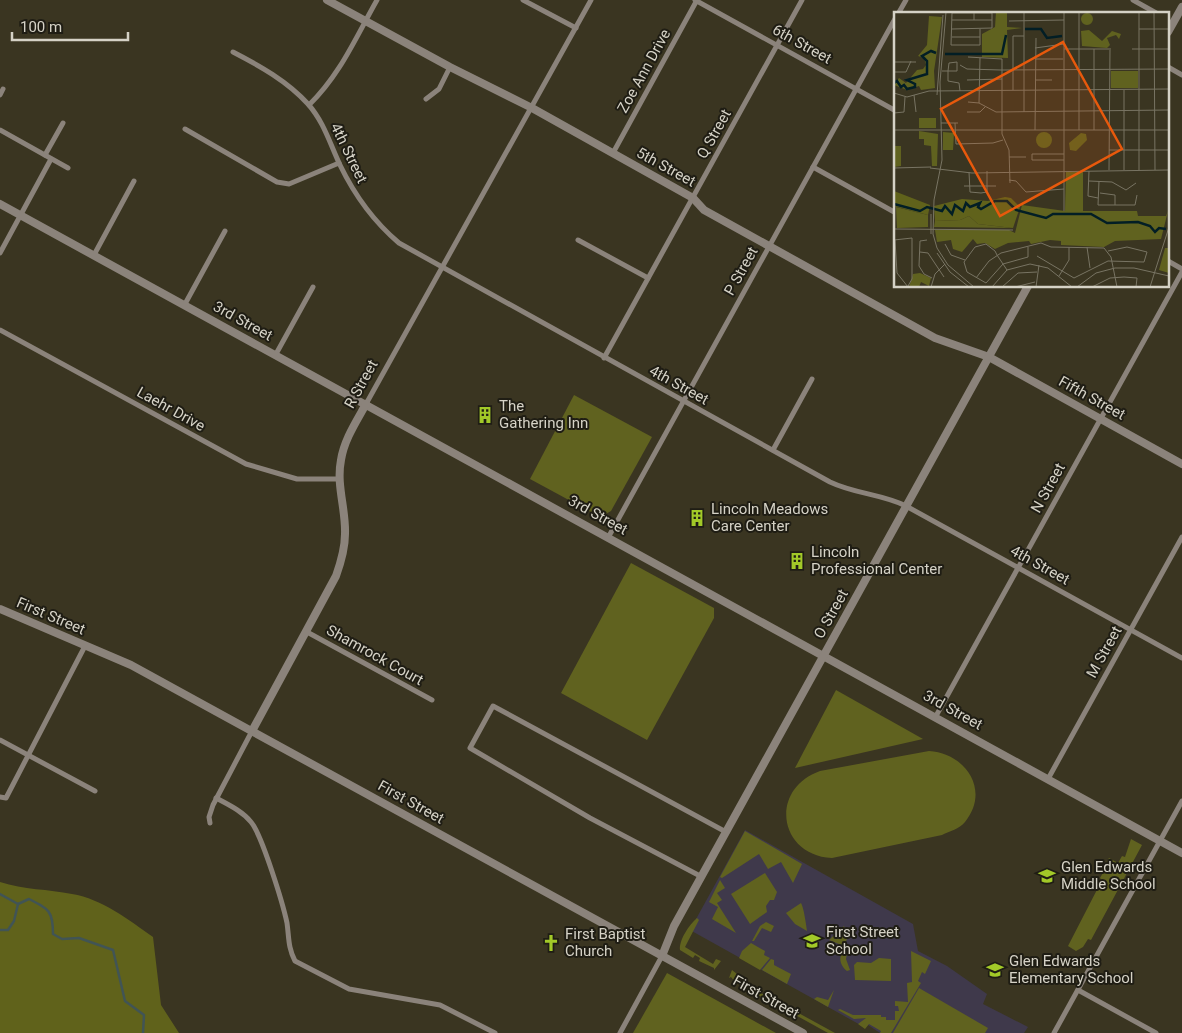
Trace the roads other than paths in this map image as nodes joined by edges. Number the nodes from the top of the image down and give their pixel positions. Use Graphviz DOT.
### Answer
graph roads {
  1 [pos="327,0"];
  2 [pos="377,0"];
  3 [pos="524,0"];
  4 [pos="591,0"];
  5 [pos="696,0"];
  6 [pos="802,0"];
  7 [pos="906,0"];
  8 [pos="1133,0"];
  9 [pos="1182,7"];
  10 [pos="900,12"];
  11 [pos="1154,12"];
  12 [pos="365,21"];
  13 [pos="1171,21"];
  14 [pos="894,22"];
  15 [pos="576,28"];
  16 [pos="777,45"];
  17 [pos="233,52"];
  18 [pos="450,67"];
  19 [pos="1170,68"];
  20 [pos="1182,75"];
  21 [pos="4,89"];
  22 [pos="856,89"];
  23 [pos="0,96"];
  24 [pos="426,99"];
  25 [pos="308,104"];
  26 [pos="532,108"];
  27 [pos="894,110"];
  28 [pos="63,123"];
  29 [pos="185,129"];
  30 [pos="0,130"];
  31 [pos="613,153"];
  32 [pos="45,155"];
  33 [pos="51,159"];
  34 [pos="339,163"];
  35 [pos="813,167"];
  36 [pos="68,168"];
  37 [pos="134,181"];
  38 [pos="693,198"];
  39 [pos="0,204"];
  40 [pos="894,212"];
  41 [pos="21,215"];
  42 [pos="225,231"];
  43 [pos="578,240"];
  44 [pos="769,246"];
  45 [pos="0,253"];
  46 [pos="94,254"];
  47 [pos="1170,262"];
  48 [pos="442,269"];
  49 [pos="1182,270"];
  50 [pos="648,278"];
  51 [pos="313,287"];
  52 [pos="1027,288"];
  53 [pos="185,304"];
  54 [pos="0,330"];
  55 [pos="276,354"];
  56 [pos="989,356"];
  57 [pos="604,358"];
  58 [pos="812,379"];
  59 [pos="683,402"];
  60 [pos="366,404"];
  61 [pos="1101,418"];
  62 [pos="773,450"];
  63 [pos="1182,464"];
  64 [pos="339,479"];
  65 [pos="906,506"];
  66 [pos="609,536"];
  67 [pos="1182,537"];
  68 [pos="1018,568"];
  69 [pos="0,609"];
  70 [pos="1131,630"];
  71 [pos="307,632"];
  72 [pos="85,646"];
  73 [pos="824,654"];
  74 [pos="1182,658"];
  75 [pos="432,700"];
  76 [pos="936,716"];
  77 [pos="252,731"];
  78 [pos="0,740"];
  79 [pos="27,754"];
  80 [pos="1048,779"];
  81 [pos="95,791"];
  82 [pos="0,797"];
  83 [pos="216,798"];
  84 [pos="1182,801"];
  85 [pos="210,823"];
  86 [pos="726,832"];
  87 [pos="1160,840"];
  88 [pos="1182,852"];
  89 [pos="702,877"];
  90 [pos="662,956"];
  91 [pos="1078,990"];
  92 [pos="496,1033"];
  93 [pos="620,1033"];
  94 [pos="803,1033"];
  95 [pos="1054,1033"];
  96 [pos="1156,1033"];
  1 -- 12 [label="street, 5th Street"];
  2 -- 12 [label="street"];
  3 -- 15 [label="street"];
  4 -- 15 [label="street, R Street"];
  5 -- 16 [label="street, 6th Street"];
  5 -- 31 [label="street, Zoe Ann Drive"];
  6 -- 16 [label="street, Q Street"];
  7 -- 10 [label="street"];
  8 -- 11 [label="street"];
  9 -- 13 [label="street"];
  12 -- 18 [label="street, 5th Street"];
  12 -- 25 [label="street"];
  14 -- 22 [label="street, P Street"];
  15 -- 26 [label="street, R Street"];
  16 -- 22 [label="street, 6th Street"];
  16 -- 38 [label="street, Q Street"];
  17 -- 25 [label="street, 4th Street"];
  18 -- 24 [label="street"];
  18 -- 26 [label="street, 5th Street"];
  19 -- 20 [label="street"];
  21 -- 23 [label="street"];
  22 -- 27 [label="street, 6th Street"];
  22 -- 35 [label="street, P Street"];
  25 -- 34 [label="street, 4th Street"];
  26 -- 31 [label="street, 5th Street"];
  26 -- 48 [label="street, R Street"];
  28 -- 32 [label="street"];
  29 -- 34 [label="street"];
  30 -- 32 [label="street"];
  31 -- 38 [label="street, 5th Street"];
  32 -- 33 [label="street"];
  33 -- 36 [label="street"];
  33 -- 41 [label="street"];
  34 -- 48 [label="street, 4th Street"];
  35 -- 40 [label="street"];
  35 -- 44 [label="street, P Street"];
  37 -- 46 [label="street"];
  38 -- 44 [label="street, 5th Street"];
  38 -- 50 [label="street, Q Street"];
  39 -- 41 [label="street, 3rd Street"];
  41 -- 45 [label="street"];
  41 -- 46 [label="street, 3rd Street"];
  42 -- 53 [label="street"];
  43 -- 50 [label="street"];
  44 -- 56 [label="street, 5th Street"];
  44 -- 59 [label="street, P Street"];
  46 -- 53 [label="street, 3rd Street"];
  47 -- 49 [label="street"];
  48 -- 57 [label="street, 4th Street"];
  48 -- 60 [label="street, R Street"];
  49 -- 61 [label="street, N Street"];
  50 -- 57 [label="street, Q Street"];
  51 -- 55 [label="street"];
  52 -- 56 [label="street, O Street"];
  53 -- 55 [label="street, 3rd Street"];
  54 -- 64 [label="street, Laehr Drive"];
  55 -- 60 [label="street, 3rd Street"];
  56 -- 61 [label="street, Fifth Street"];
  56 -- 65 [label="street, O Street"];
  57 -- 59 [label="street, 4th Street"];
  58 -- 62 [label="street"];
  59 -- 62 [label="street, 4th Street"];
  59 -- 66 [label="street, P Street"];
  60 -- 64 [label="street, R Street"];
  60 -- 66 [label="street, 3rd Street"];
  61 -- 63 [label="street, Fifth Street"];
  61 -- 68 [label="street, N Street"];
  62 -- 65 [label="street, 4th Street"];
  64 -- 71 [label="street, R Street"];
  65 -- 68 [label="street, 4th Street"];
  65 -- 73 [label="street, O Street"];
  66 -- 73 [label="street, 3rd Street"];
  67 -- 70 [label="street, M Street"];
  68 -- 70 [label="street, 4th Street"];
  68 -- 76 [label="street, N Street"];
  69 -- 72 [label="street, First Street"];
  70 -- 74 [label="street, 4th Street"];
  70 -- 80 [label="street, M Street"];
  71 -- 75 [label="street, Shamrock Court"];
  71 -- 77 [label="street, R Street"];
  72 -- 77 [label="street, First Street"];
  72 -- 79 [label="street"];
  73 -- 76 [label="street, 3rd Street"];
  73 -- 86 [label="street, O Street"];
  76 -- 80 [label="street, 3rd Street"];
  77 -- 83 [label="street, R Street"];
  77 -- 90 [label="street, First Street"];
  78 -- 79 [label="street"];
  79 -- 81 [label="street"];
  79 -- 82 [label="street"];
  80 -- 87 [label="street, 3rd Street"];
  83 -- 85 [label="street, R Street"];
  83 -- 92 [label="street"];
  84 -- 87 [label="street"];
  86 -- 89 [label="street, O Street"];
  86 -- 89 [label="street"];
  87 -- 88 [label="street, 3rd Street"];
  87 -- 91 [label="street"];
  89 -- 90 [label="street, O Street"];
  90 -- 93 [label="street"];
  90 -- 94 [label="street, First Street"];
  91 -- 95 [label="street"];
  91 -- 96 [label="street"];
}
